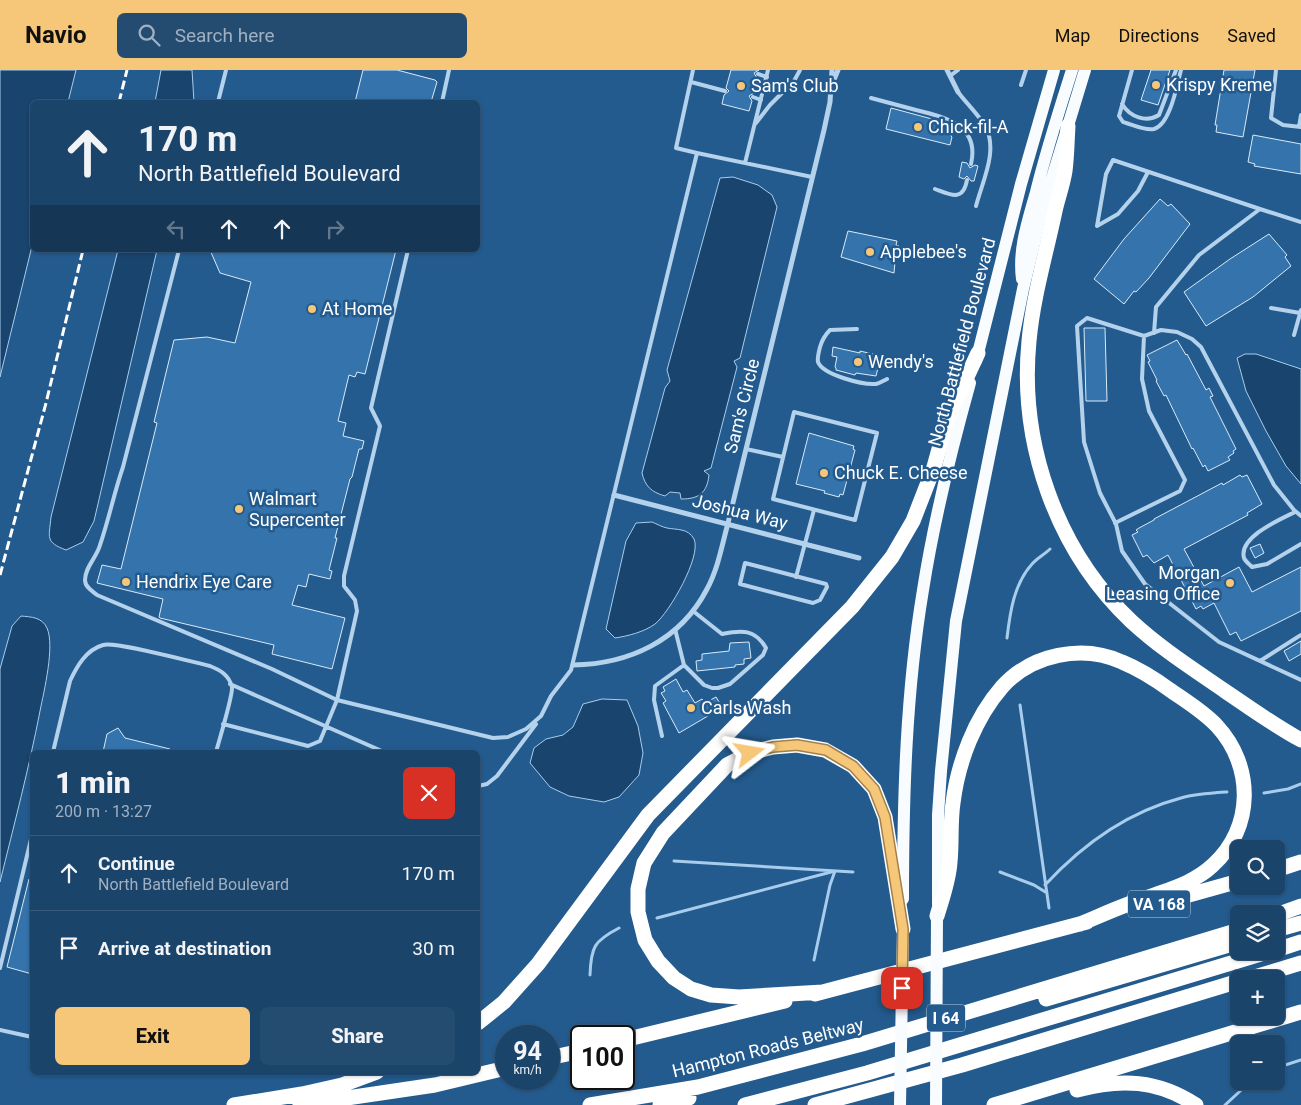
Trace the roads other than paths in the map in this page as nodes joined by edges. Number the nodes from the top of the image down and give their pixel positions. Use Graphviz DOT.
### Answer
graph roads {
  1 [pos="226,70"];
  2 [pos="449,70"];
  3 [pos="693,70"];
  4 [pos="768,70"];
  5 [pos="800,70"];
  6 [pos="832,70"];
  7 [pos="838,70"];
  8 [pos="947,70"];
  9 [pos="958,70"];
  10 [pos="1026,70"];
  11 [pos="1054,70"];
  12 [pos="1072,70"];
  13 [pos="1085,70"];
  14 [pos="1132,70"];
  15 [pos="1176,70"];
  16 [pos="1181,70"];
  17 [pos="1276,70"];
  18 [pos="758,74"];
  19 [pos="950,76"];
  20 [pos="767,77"];
  21 [pos="691,82"];
  22 [pos="832,85"];
  23 [pos="1021,85"];
  24 [pos="726,91"];
  25 [pos="958,92"];
  26 [pos="753,98"];
  27 [pos="871,98"];
  28 [pos="218,100"];
  29 [pos="442,100"];
  30 [pos="761,100"];
  31 [pos="1122,104"];
  32 [pos="1301,115"];
  33 [pos="755,125"];
  34 [pos="1068,126"];
  35 [pos="1300,127"];
  36 [pos="698,153"];
  37 [pos="745,163"];
  38 [pos="971,164"];
  39 [pos="1148,172"];
  40 [pos="812,178"];
  41 [pos="967,180"];
  42 [pos="935,189"];
  43 [pos="976,206"];
  44 [pos="1260,209"];
  45 [pos="1301,222"];
  46 [pos="178,252"];
  47 [pos="408,252"];
  48 [pos="1023,289"];
  49 [pos="1271,308"];
  50 [pos="1301,312"];
  51 [pos="857,330"];
  52 [pos="1154,332"];
  53 [pos="1294,334"];
  54 [pos="1144,336"];
  55 [pos="978,353"];
  56 [pos="887,379"];
  57 [pos="746,449"];
  58 [pos="783,457"];
  59 [pos="614,495"];
  60 [pos="814,510"];
  61 [pos="1295,512"];
  62 [pos="1301,516"];
  63 [pos="728,523"];
  64 [pos="1115,523"];
  65 [pos="806,544"];
  66 [pos="1301,544"];
  67 [pos="858,558"];
  68 [pos="796,577"];
  69 [pos="693,611"];
  70 [pos="675,630"];
  71 [pos="1301,635"];
  72 [pos="1260,661"];
  73 [pos="573,665"];
  74 [pos="684,665"];
  75 [pos="1301,680"];
  76 [pos="230,684"];
  77 [pos="337,700"];
  78 [pos="542,716"];
  79 [pos="223,724"];
  80 [pos="326,726"];
  81 [pos="662,736"];
  82 [pos="1301,740"];
  83 [pos="53,750"];
  84 [pos="216,750"];
  85 [pos="380,750"];
  86 [pos="480,786"];
  87 [pos="30,843"];
  88 [pos="1301,862"];
  89 [pos="1285,867"];
  90 [pos="1230,884"];
  91 [pos="1301,906"];
  92 [pos="1285,912"];
  93 [pos="1301,912"];
  94 [pos="937,916"];
  95 [pos="1285,916"];
  96 [pos="1301,923"];
  97 [pos="1080,924"];
  98 [pos="1285,927"];
  99 [pos="903,929"];
  100 [pos="1230,932"];
  101 [pos="1301,942"];
  102 [pos="1230,945"];
  103 [pos="1285,947"];
  104 [pos="1241,960"];
  105 [pos="1301,963"];
  106 [pos="0,968"];
  107 [pos="1278,970"];
  108 [pos="1230,985"];
  109 [pos="823,992"];
  110 [pos="1301,1012"];
  111 [pos="480,1021"];
  112 [pos="0,1030"];
  113 [pos="30,1037"];
  114 [pos="635,1037"];
  115 [pos="495,1071"];
  116 [pos="480,1074"];
  117 [pos="368,1075"];
  118 [pos="477,1075"];
  119 [pos="234,1105"];
  120 [pos="300,1105"];
  121 [pos="590,1105"];
  122 [pos="660,1105"];
  123 [pos="745,1105"];
  124 [pos="815,1105"];
  125 [pos="900,1105"];
  126 [pos="936,1105"];
  127 [pos="996,1105"];
  128 [pos="1196,1105"];
  1 -- 28 [label="lane"];
  2 -- 29 [label="lane"];
  3 -- 21 [label="lane"];
  4 -- 20 [label="lane"];
  5 -- 33 [label="lane"];
  6 -- 22 [label="street, Sam's Circle"];
  7 -- 22 [label="street"];
  8 -- 19 [label="street"];
  9 -- 19 [label="lane"];
  10 -- 23 [label="lane"];
  11 -- 55 [label="main road, North Battlefield Boulevard"];
  12 -- 48 [label="main road"];
  13 -- 34 [label="main road"];
  14 -- 31 [label="lane"];
  15 -- 31 [label="lane"];
  16 -- 31 [label="lane"];
  17 -- 35 [label="lane"];
  18 -- 20 [label="lane"];
  19 -- 25 [label="street"];
  20 -- 30 [label="lane"];
  21 -- 24 [label="lane"];
  21 -- 36 [label="lane"];
  22 -- 40 [label="street, Sam's Circle"];
  25 -- 43 [label="lane"];
  26 -- 30 [label="lane"];
  27 -- 38 [label="lane"];
  30 -- 33 [label="lane"];
  32 -- 35 [label="lane"];
  33 -- 37 [label="lane"];
  34 -- 48 [label="main road"];
  34 -- 82 [label="highway"];
  36 -- 37 [label="lane"];
  36 -- 59 [label="lane"];
  37 -- 40 [label="lane"];
  39 -- 39 [label="lane"];
  39 -- 44 [label="lane"];
  40 -- 57 [label="street, Sam's Circle"];
  41 -- 42 [label="lane"];
  44 -- 45 [label="lane"];
  44 -- 52 [label="lane"];
  46 -- 77 [label="lane"];
  47 -- 77 [label="lane"];
  48 -- 94 [label="main road"];
  49 -- 50 [label="lane"];
  50 -- 53 [label="lane"];
  51 -- 56 [label="lane"];
  52 -- 54 [label="lane"];
  52 -- 61 [label="lane"];
  54 -- 64 [label="lane"];
  54 -- 64 [label="lane"];
  55 -- 99 [label="main road, North Battlefield Boulevard"];
  55 -- 111 [label="highway"];
  57 -- 58 [label="lane"];
  57 -- 63 [label="street, Sam's Circle"];
  58 -- 60 [label="lane"];
  58 -- 60 [label="lane"];
  59 -- 63 [label="street, Joshua Way"];
  59 -- 73 [label="lane"];
  60 -- 65 [label="lane"];
  61 -- 62 [label="lane"];
  61 -- 66 [label="lane"];
  63 -- 65 [label="street, Joshua Way"];
  63 -- 69 [label="street, Sam's Circle"];
  64 -- 72 [label="lane"];
  65 -- 67 [label="street, Joshua Way"];
  65 -- 68 [label="lane"];
  68 -- 68 [label="lane"];
  69 -- 70 [label="street, Sam's Circle"];
  69 -- 74 [label="lane"];
  70 -- 73 [label="street, Sam's Circle"];
  70 -- 74 [label="lane"];
  71 -- 72 [label="lane"];
  72 -- 75 [label="lane"];
  73 -- 78 [label="lane"];
  74 -- 81 [label="lane"];
  76 -- 79 [label="lane"];
  76 -- 80 [label="lane"];
  76 -- 83 [label="lane"];
  77 -- 78 [label="lane"];
  77 -- 80 [label="lane"];
  78 -- 86 [label="lane"];
  79 -- 80 [label="lane"];
  79 -- 84 [label="lane"];
  80 -- 85 [label="lane"];
  87 -- 106 [label="lane"];
  88 -- 89 [label="highway"];
  90 -- 97 [label="highway, VA 168"];
  91 -- 92 [label="highway"];
  93 -- 95 [label="highway"];
  94 -- 97 [label="highway"];
  94 -- 126 [label="main road, bridge"];
  96 -- 98 [label="highway"];
  97 -- 109 [label="highway"];
  99 -- 109 [label="highway"];
  99 -- 125 [label="main road, North Battlefield Boulevard, bridge"];
  100 -- 121 [label="highway, Hampton Roads Beltway / I 64"];
  101 -- 103 [label="highway"];
  102 -- 122 [label="highway"];
  104 -- 123 [label="highway"];
  105 -- 107 [label="highway"];
  108 -- 124 [label="highway"];
  109 -- 114 [label="highway"];
  110 -- 127 [label="highway"];
  112 -- 113 [label="lane"];
  115 -- 116 [label="highway"];
  117 -- 119 [label="highway"];
  118 -- 120 [label="highway"];
  127 -- 128 [label="highway"];
}
